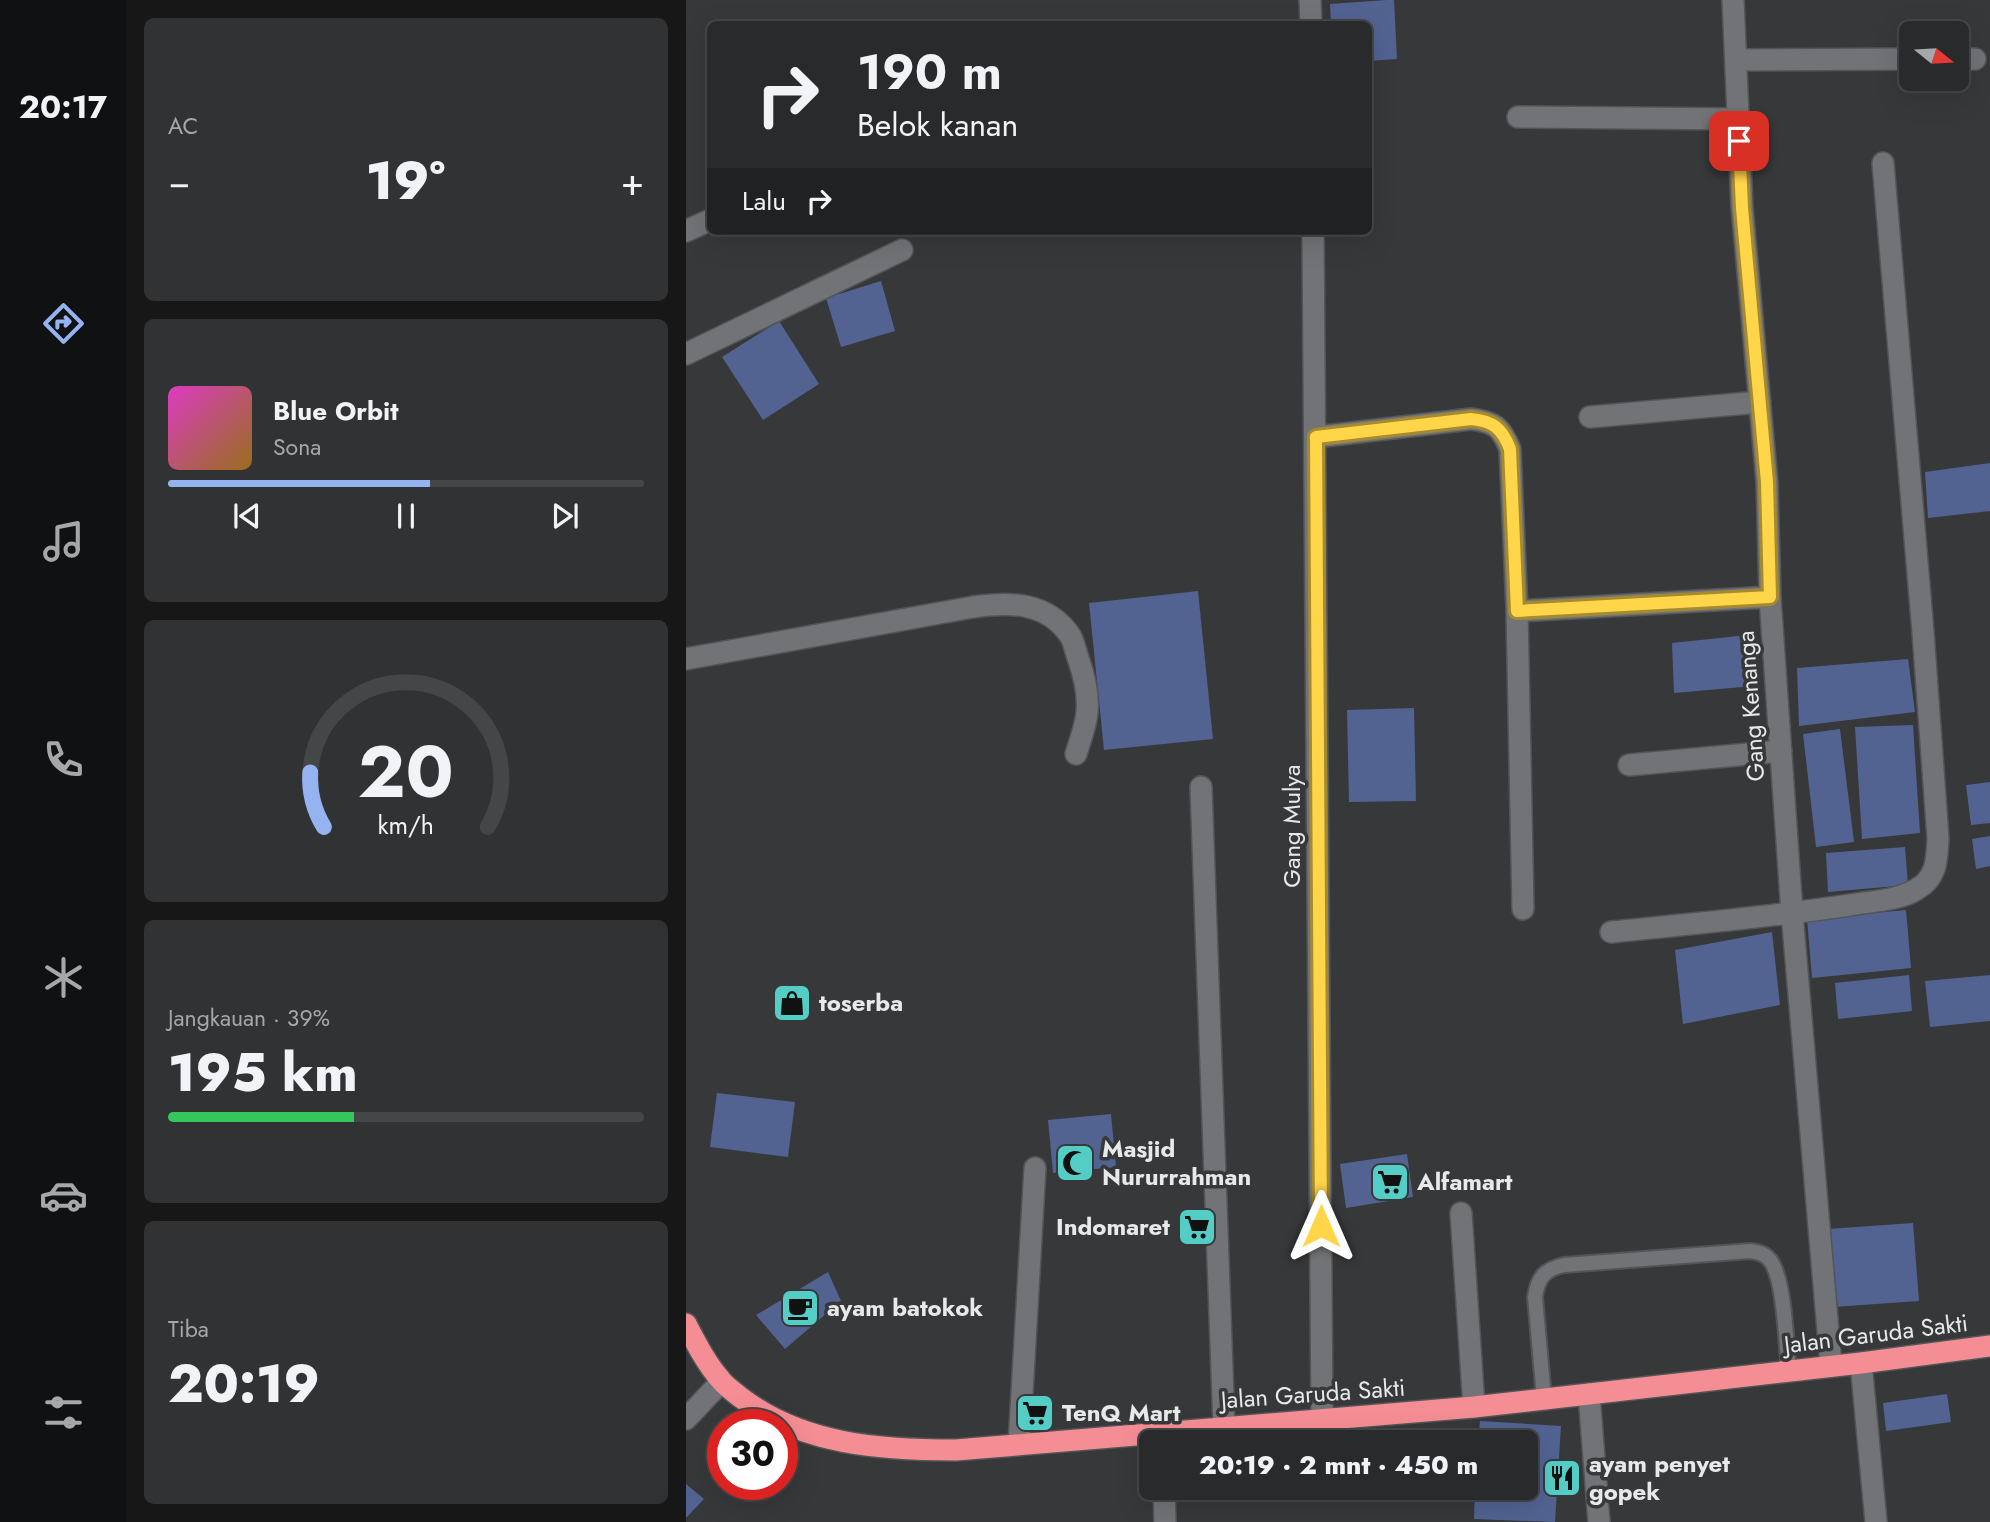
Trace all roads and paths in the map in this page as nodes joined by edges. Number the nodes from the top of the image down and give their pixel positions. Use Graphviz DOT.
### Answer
graph roads {
  1 [pos="1310,0"];
  2 [pos="1733,0"];
  3 [pos="1311,21"];
  4 [pos="1899,59"];
  5 [pos="1736,60"];
  6 [pos="1518,117"];
  7 [pos="1738,119"];
  8 [pos="1883,163"];
  9 [pos="707,220"];
  10 [pos="686,231"];
  11 [pos="1313,235"];
  12 [pos="902,250"];
  13 [pos="686,354"];
  14 [pos="1760,402"];
  15 [pos="1590,417"];
  16 [pos="1316,437"];
  17 [pos="1770,597"];
  18 [pos="1517,611"];
  19 [pos="686,659"];
  20 [pos="1781,751"];
  21 [pos="1076,754"];
  22 [pos="1629,765"];
  23 [pos="1201,788"];
  24 [pos="1523,909"];
  25 [pos="1792,913"];
  26 [pos="1611,932"];
  27 [pos="1035,1168"];
  28 [pos="1461,1213"];
  29 [pos="686,1324"];
  30 [pos="1990,1346"];
  31 [pos="1861,1363"];
  32 [pos="1831,1366"];
  33 [pos="1789,1371"];
  34 [pos="721,1382"];
  35 [pos="1589,1394"];
  36 [pos="1544,1398"];
  37 [pos="1474,1407"];
  38 [pos="686,1419"];
  39 [pos="1322,1420"];
  40 [pos="1224,1426"];
  41 [pos="1202,1430"];
  42 [pos="1139,1438"];
  43 [pos="1019,1445"];
  44 [pos="1164,1500"];
  45 [pos="1165,1522"];
  46 [pos="1600,1522"];
  47 [pos="1876,1522"];
  1 -- 3 [label="street"];
  2 -- 5 [label="street, Gang Kenanga"];
  4 -- 5 [label="street"];
  5 -- 7 [label="street, Gang Kenanga"];
  6 -- 7 [label="street"];
  7 -- 14 [label="street, Gang Kenanga"];
  8 -- 25 [label="street"];
  9 -- 10 [label="street"];
  11 -- 16 [label="street, Gang Mulya"];
  12 -- 13 [label="street"];
  14 -- 15 [label="street"];
  14 -- 17 [label="street, Gang Kenanga"];
  16 -- 18 [label="street"];
  16 -- 39 [label="street, Gang Mulya"];
  17 -- 18 [label="street"];
  17 -- 20 [label="street, Gang Kenanga"];
  18 -- 24 [label="street"];
  19 -- 21 [label="street"];
  20 -- 22 [label="street"];
  20 -- 25 [label="street, Gang Kenanga"];
  23 -- 40 [label="street"];
  25 -- 26 [label="street"];
  25 -- 32 [label="street, Gang Kenanga"];
  27 -- 43 [label="street"];
  28 -- 37 [label="street"];
  29 -- 34 [label="highway, Jalan Garuda Sakti"];
  30 -- 31 [label="highway, Jalan Garuda Sakti"];
  31 -- 32 [label="highway, Jalan Garuda Sakti"];
  31 -- 47 [label="street"];
  32 -- 33 [label="highway, Jalan Garuda Sakti"];
  33 -- 35 [label="highway, Jalan Garuda Sakti"];
  33 -- 36 [label="lane"];
  34 -- 38 [label="street"];
  34 -- 43 [label="highway, Jalan Garuda Sakti"];
  35 -- 36 [label="highway, Jalan Garuda Sakti"];
  35 -- 46 [label="street"];
  36 -- 37 [label="highway, Jalan Garuda Sakti"];
  37 -- 39 [label="highway, Jalan Garuda Sakti"];
  39 -- 40 [label="highway, Jalan Garuda Sakti"];
  40 -- 41 [label="highway, Jalan Garuda Sakti"];
  42 -- 43 [label="highway, Jalan Garuda Sakti"];
  44 -- 45 [label="street"];
}
